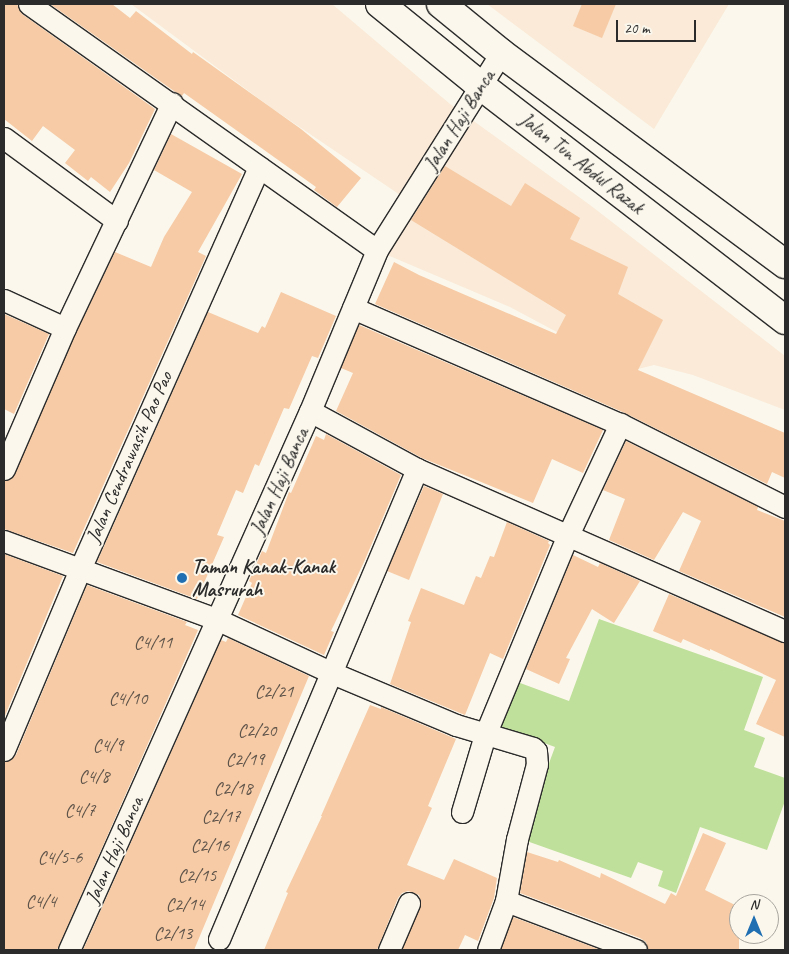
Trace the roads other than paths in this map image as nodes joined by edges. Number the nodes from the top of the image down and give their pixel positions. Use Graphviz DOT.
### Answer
graph roads {
  1 [pos="29,4"];
  2 [pos="380,4"];
  3 [pos="440,4"];
  4 [pos="501,52"];
  5 [pos="481,86"];
  6 [pos="172,103"];
  7 [pos="4,138"];
  8 [pos="259,167"];
  9 [pos="117,221"];
  10 [pos="377,250"];
  11 [pos="785,264"];
  12 [pos="4,300"];
  13 [pos="353,308"];
  14 [pos="785,320"];
  15 [pos="65,328"];
  16 [pos="310,411"];
  17 [pos="620,424"];
  18 [pos="12,426"];
  19 [pos="4,469"];
  20 [pos="417,469"];
  21 [pos="785,507"];
  22 [pos="568,535"];
  23 [pos="4,541"];
  24 [pos="80,569"];
  25 [pos="216,619"];
  26 [pos="785,631"];
  27 [pos="330,672"];
  28 [pos="485,736"];
  29 [pos="4,750"];
  30 [pos="462,812"];
  31 [pos="506,901"];
  32 [pos="409,903"];
  33 [pos="219,939"];
  34 [pos="70,950"];
  35 [pos="389,950"];
  36 [pos="488,950"];
  37 [pos="636,950"];
  1 -- 6 [label="street"];
  2 -- 5 [label="main road, Jalan Tun Abdul Razak"];
  3 -- 4 [label="main road, Jalan Tun Abdul Razak"];
  4 -- 5 [label="street, Jalan Haji Banca"];
  4 -- 11 [label="main road, Jalan Tun Abdul Razak"];
  5 -- 10 [label="street, Jalan Haji Banca"];
  5 -- 14 [label="main road, Jalan Tun Abdul Razak"];
  6 -- 8 [label="street"];
  6 -- 9 [label="street"];
  7 -- 9 [label="street"];
  8 -- 10 [label="street"];
  8 -- 24 [label="street, Jalan Cendrawasih Pao Pao"];
  9 -- 15 [label="street"];
  10 -- 13 [label="street, Jalan Haji Banca"];
  12 -- 15 [label="street"];
  13 -- 16 [label="street, Jalan Haji Banca"];
  13 -- 17 [label="street"];
  15 -- 18 [label="street"];
  16 -- 20 [label="street"];
  16 -- 25 [label="street, Jalan Haji Banca"];
  17 -- 21 [label="street"];
  17 -- 22 [label="street"];
  18 -- 19 [label="street"];
  20 -- 22 [label="street"];
  20 -- 27 [label="street"];
  22 -- 26 [label="street"];
  22 -- 28 [label="street"];
  23 -- 24 [label="street"];
  24 -- 25 [label="street"];
  24 -- 29 [label="street, Jalan Cendrawasih Pao Pao"];
  25 -- 27 [label="street"];
  25 -- 34 [label="street, Jalan Haji Banca"];
  27 -- 28 [label="street"];
  27 -- 33 [label="street"];
  28 -- 30 [label="street"];
  28 -- 31 [label="street"];
  31 -- 36 [label="street"];
  31 -- 37 [label="street"];
  32 -- 35 [label="street"];
}
